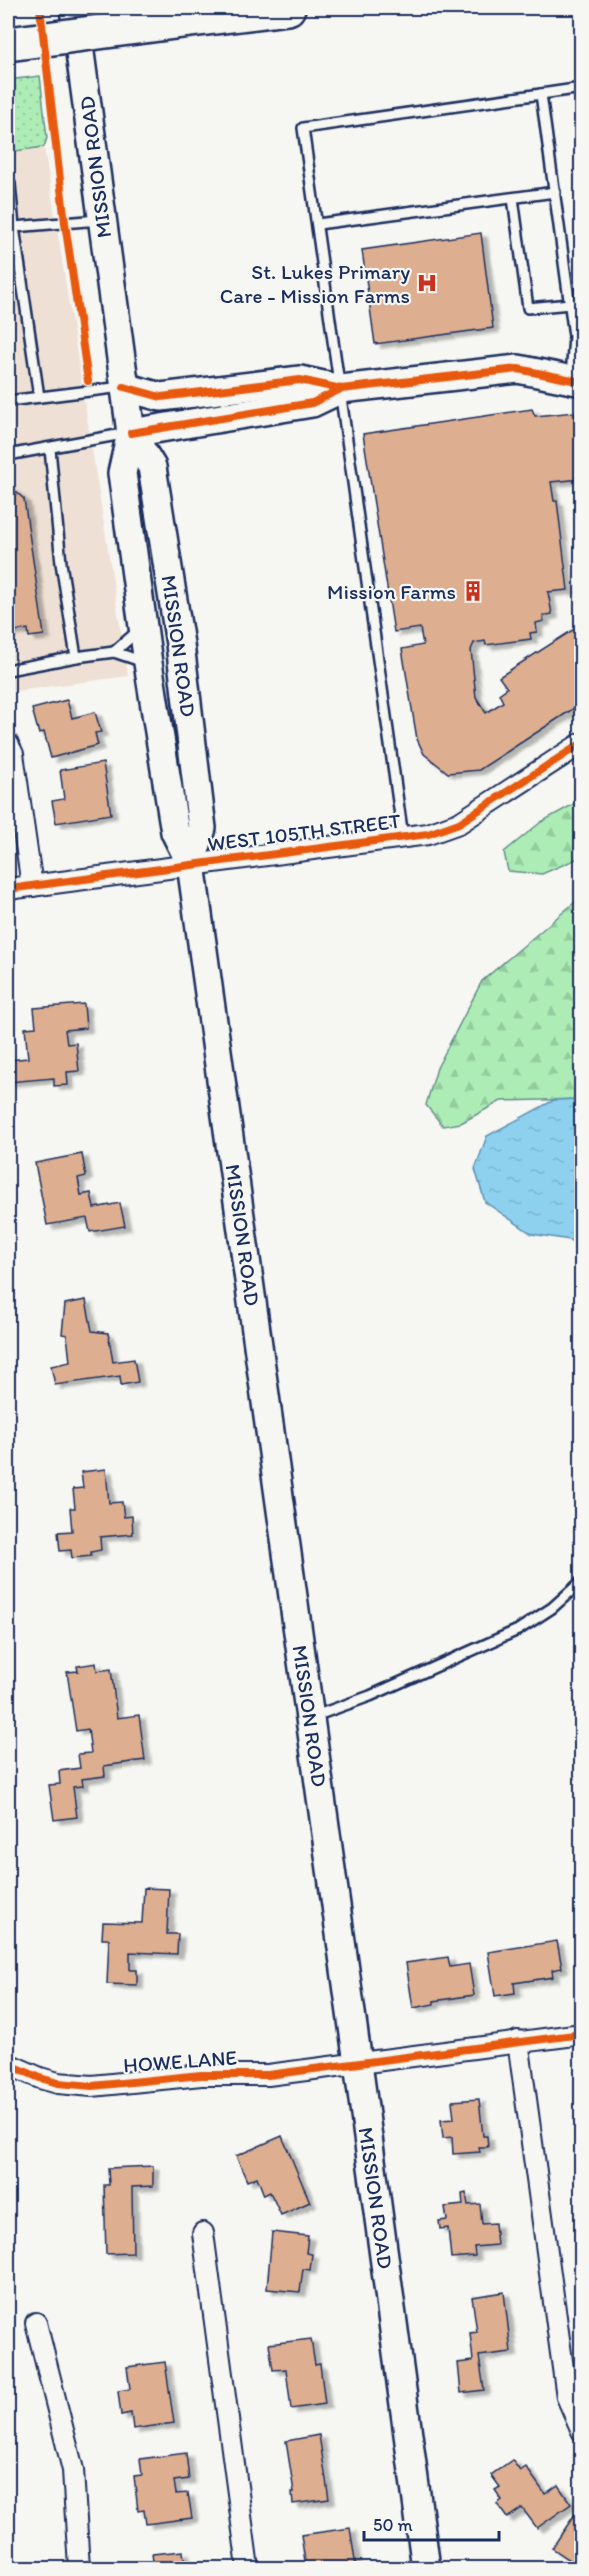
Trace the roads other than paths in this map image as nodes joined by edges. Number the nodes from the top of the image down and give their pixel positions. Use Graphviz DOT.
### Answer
graph roads {
  1 [pos="74,8"];
  2 [pos="288,8"];
  3 [pos="8,44"];
  4 [pos="582,88"];
  5 [pos="541,94"];
  6 [pos="8,184"];
  7 [pos="555,192"];
  8 [pos="513,198"];
  9 [pos="101,219"];
  10 [pos="318,224"];
  11 [pos="11,228"];
  12 [pos="570,304"];
  13 [pos="576,381"];
  14 [pos="124,387"];
  15 [pos="341,389"];
  16 [pos="39,397"];
  17 [pos="8,401"];
  18 [pos="131,433"];
  19 [pos="50,449"];
  20 [pos="8,455"];
  21 [pos="143,626"];
  22 [pos="114,652"];
  23 [pos="76,657"];
  24 [pos="148,663"];
  25 [pos="8,670"];
  26 [pos="582,743"];
  27 [pos="8,744"];
  28 [pos="403,837"];
  29 [pos="191,864"];
  30 [pos="33,886"];
  31 [pos="8,889"];
  32 [pos="582,1581"];
  33 [pos="310,1718"];
  34 [pos="582,2034"];
  35 [pos="518,2041"];
  36 [pos="358,2063"];
  37 [pos="8,2064"];
  38 [pos="203,2233"];
  39 [pos="36,2323"];
  40 [pos="582,2431"];
  41 [pos="79,2568"];
  42 [pos="248,2568"];
  43 [pos="426,2568"];
  1 -- 9 [label="main road, MISSION ROAD"];
  2 -- 3 [label="highway, bridge"];
  4 -- 5 [label="lane"];
  5 -- 7 [label="lane"];
  5 -- 10 [label="lane"];
  6 -- 11 [label="lane"];
  7 -- 8 [label="lane"];
  7 -- 12 [label="lane"];
  8 -- 10 [label="lane"];
  8 -- 12 [label="lane"];
  9 -- 11 [label="lane"];
  9 -- 14 [label="main road, MISSION ROAD"];
  10 -- 15 [label="lane"];
  11 -- 16 [label="lane"];
  12 -- 13 [label="lane"];
  13 -- 15 [label="main road"];
  14 -- 15 [label="main road"];
  14 -- 16 [label="lane"];
  14 -- 18 [label="main road, MISSION ROAD"];
  15 -- 18 [label="main road"];
  15 -- 28 [label="lane"];
  16 -- 17 [label="lane"];
  18 -- 19 [label="lane"];
  18 -- 21 [label="main road, MISSION ROAD"];
  18 -- 29 [label="main road, MISSION ROAD"];
  19 -- 20 [label="lane"];
  19 -- 23 [label="lane"];
  21 -- 22 [label="lane"];
  21 -- 24 [label="main road, MISSION ROAD"];
  22 -- 23 [label="lane"];
  22 -- 24 [label="lane"];
  23 -- 25 [label="lane"];
  24 -- 29 [label="main road, MISSION ROAD"];
  26 -- 28 [label="street, WEST 105TH STREET"];
  27 -- 30 [label="street"];
  28 -- 29 [label="street, WEST 105TH STREET"];
  29 -- 30 [label="street, WEST 105TH STREET"];
  29 -- 33 [label="main road, MISSION ROAD"];
  30 -- 31 [label="street, WEST 105TH STREET"];
  32 -- 33 [label="lane"];
  33 -- 36 [label="main road, MISSION ROAD"];
  34 -- 35 [label="street, HOWE LANE"];
  35 -- 36 [label="street, HOWE LANE"];
  35 -- 40 [label="street"];
  36 -- 37 [label="street, HOWE LANE"];
  36 -- 43 [label="main road, MISSION ROAD"];
  38 -- 42 [label="street"];
  39 -- 41 [label="street"];
}
